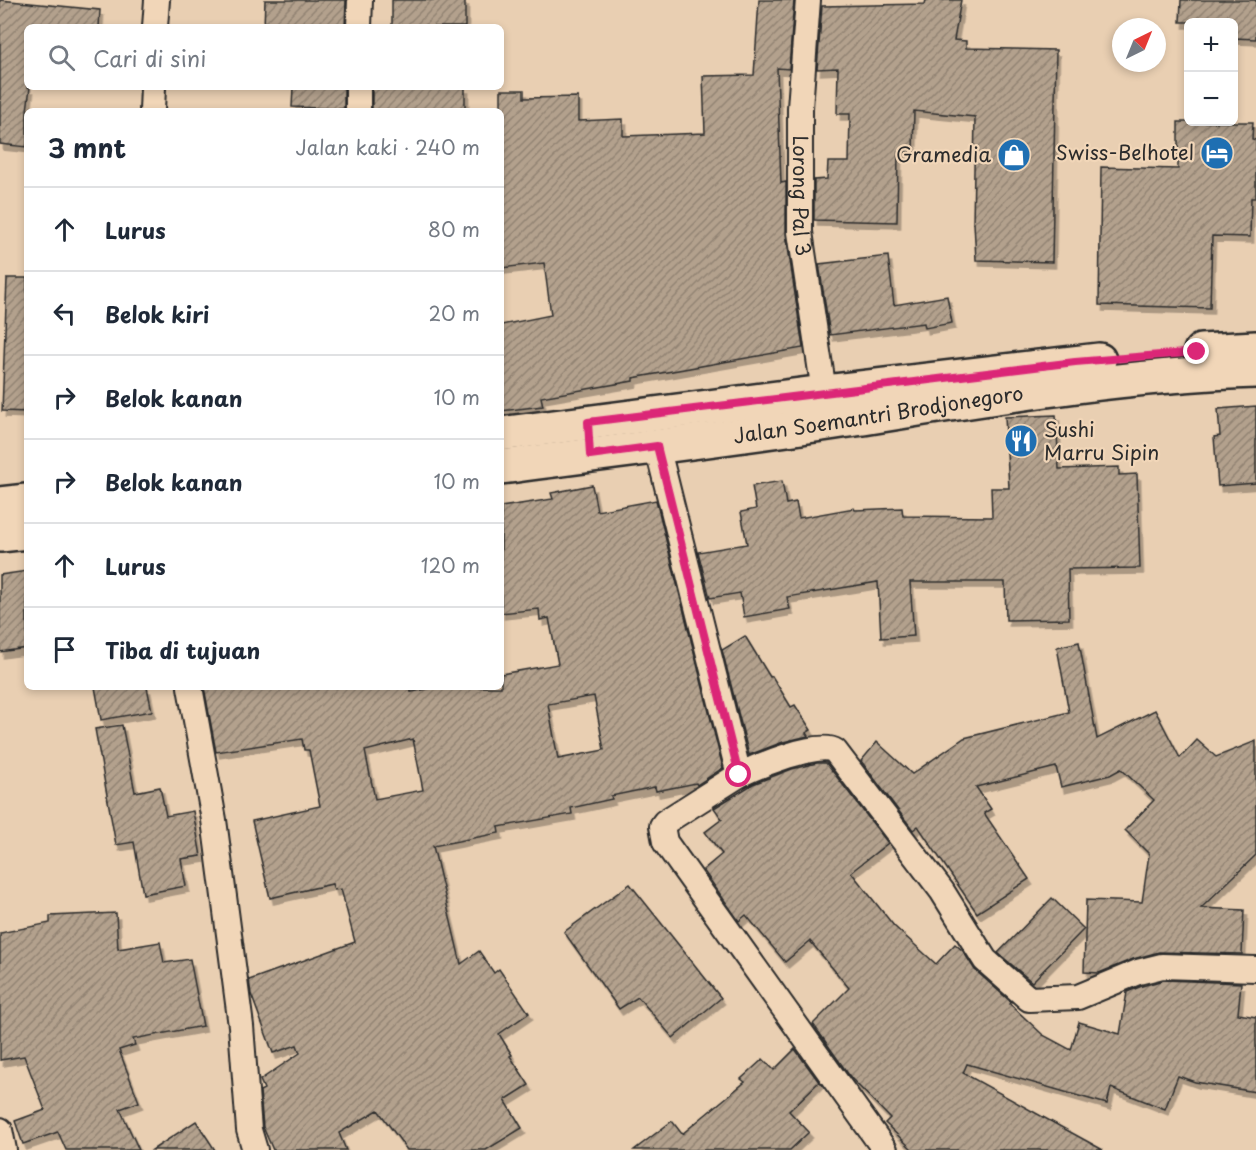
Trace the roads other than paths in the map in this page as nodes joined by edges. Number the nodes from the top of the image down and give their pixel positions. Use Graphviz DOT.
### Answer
graph roads {
  1 [pos="157,0"];
  2 [pos="360,0"];
  3 [pos="808,0"];
  4 [pos="155,24"];
  5 [pos="359,24"];
  6 [pos="153,90"];
  7 [pos="358,90"];
  8 [pos="152,108"];
  9 [pos="358,108"];
  10 [pos="1256,348"];
  11 [pos="1256,371"];
  12 [pos="824,392"];
  13 [pos="588,422"];
  14 [pos="655,431"];
  15 [pos="504,434"];
  16 [pos="590,455"];
  17 [pos="504,467"];
  18 [pos="24,501"];
  19 [pos="0,504"];
  20 [pos="24,532"];
  21 [pos="0,536"];
  22 [pos="191,690"];
  23 [pos="739,775"];
  24 [pos="1256,969"];
  25 [pos="0,1130"];
  26 [pos="873,1144"];
  27 [pos="4,1150"];
  28 [pos="255,1150"];
  1 -- 4 [label="street"];
  2 -- 5 [label="street"];
  3 -- 12 [label="street, Lorong Pal 3"];
  6 -- 8 [label="street"];
  7 -- 9 [label="street"];
  10 -- 12 [label="main road"];
  11 -- 14 [label="main road, Jalan Soemantri Brodjonegoro"];
  12 -- 14 [label="main road"];
  13 -- 14 [label="main road, Jalan Soemantri Brodjonegoro"];
  13 -- 15 [label="main road, Jalan Soemantri Brodjonegoro"];
  13 -- 16 [label="main road"];
  14 -- 16 [label="main road, Jalan Soemantri Brodjonegoro"];
  14 -- 23 [label="street"];
  16 -- 17 [label="main road, Jalan Soemantri Brodjonegoro"];
  18 -- 19 [label="main road"];
  20 -- 21 [label="main road"];
  22 -- 28 [label="street"];
  23 -- 24 [label="street"];
  23 -- 26 [label="street"];
  25 -- 27 [label="street"];
}
